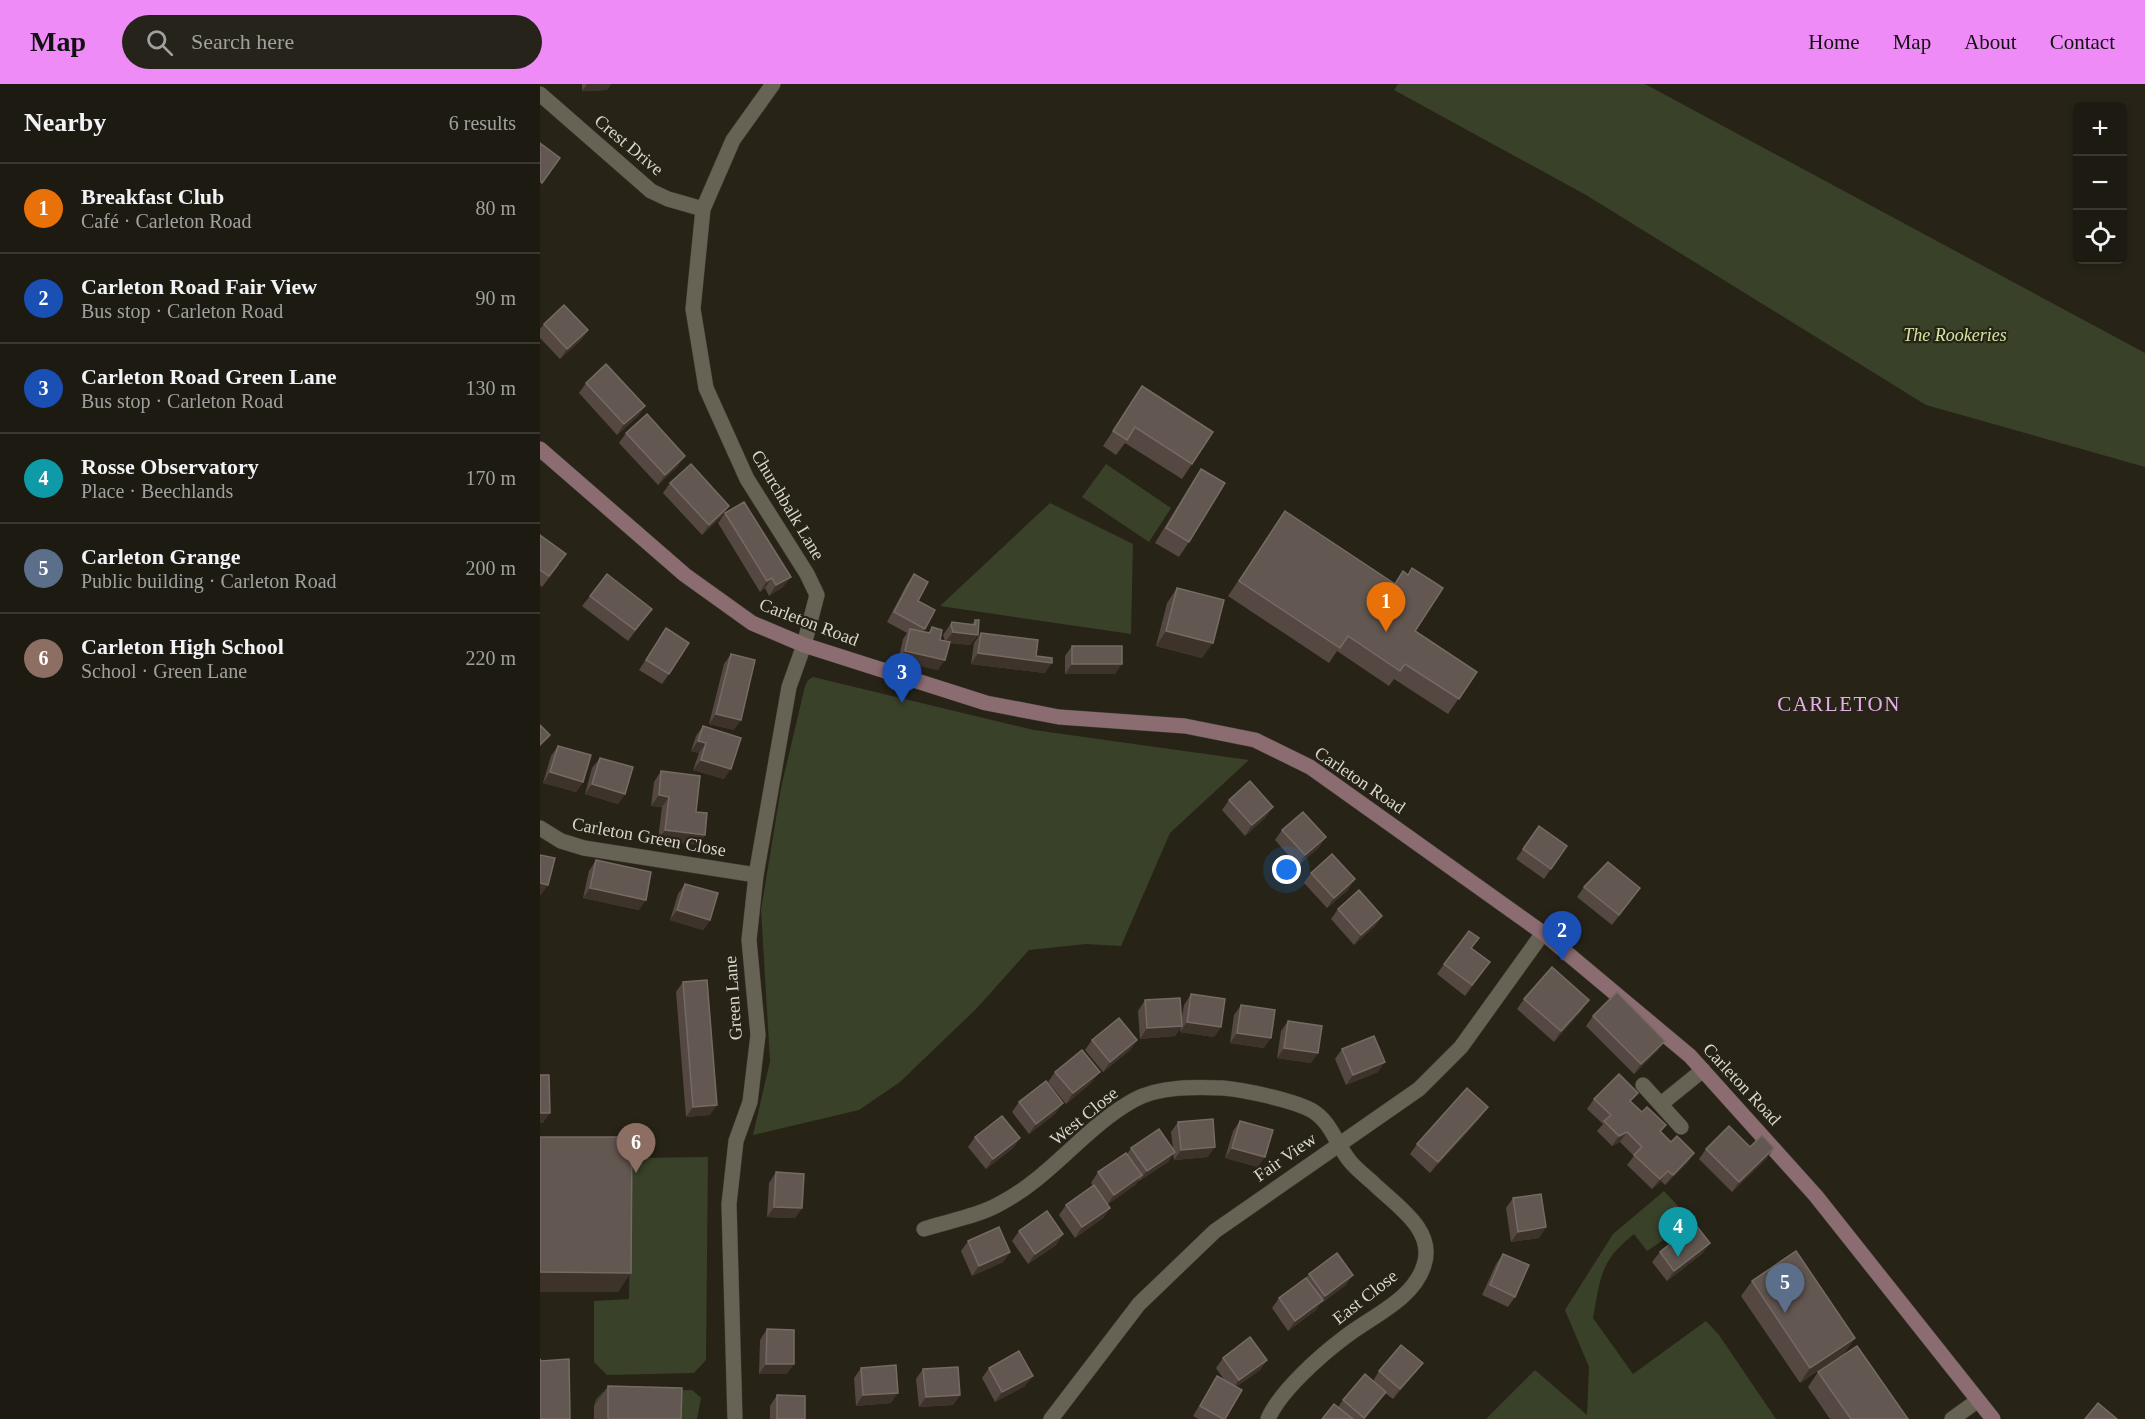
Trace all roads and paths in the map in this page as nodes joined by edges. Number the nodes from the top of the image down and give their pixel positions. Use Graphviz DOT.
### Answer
graph roads {
  1 [pos="773,84"];
  2 [pos="540,94"];
  3 [pos="704,209"];
  4 [pos="540,449"];
  5 [pos="804,645"];
  6 [pos="540,828"];
  7 [pos="756,875"];
  8 [pos="1543,933"];
  9 [pos="1703,1070"];
  10 [pos="1643,1085"];
  11 [pos="1661,1104"];
  12 [pos="1681,1127"];
  13 [pos="1339,1143"];
  14 [pos="924,1228"];
  15 [pos="734,1388"];
  16 [pos="1977,1401"];
  17 [pos="724,1419"];
  18 [pos="735,1419"];
  19 [pos="1051,1419"];
  20 [pos="1268,1419"];
  21 [pos="1952,1419"];
  22 [pos="1993,1419"];
  1 -- 3 [label="street, Churchbalk Lane"];
  2 -- 3 [label="street, Crest Drive"];
  3 -- 5 [label="street, Churchbalk Lane"];
  4 -- 5 [label="street, Carleton Road"];
  5 -- 7 [label="street, Green Lane"];
  5 -- 8 [label="street, Carleton Road"];
  6 -- 7 [label="street, Carleton Green Close"];
  7 -- 15 [label="street, Green Lane"];
  8 -- 9 [label="street, Carleton Road"];
  8 -- 13 [label="street, Fair View"];
  9 -- 11 [label="street"];
  9 -- 16 [label="street, Carleton Road"];
  10 -- 11 [label="street"];
  11 -- 12 [label="street"];
  13 -- 14 [label="street, West Close"];
  13 -- 19 [label="street, Fair View"];
  13 -- 20 [label="street, East Close"];
  15 -- 17 [label="street, Green Lane"];
  15 -- 18 [label="street, Green Lane"];
  16 -- 21 [label="street"];
  16 -- 22 [label="street, Carleton Road"];
}
